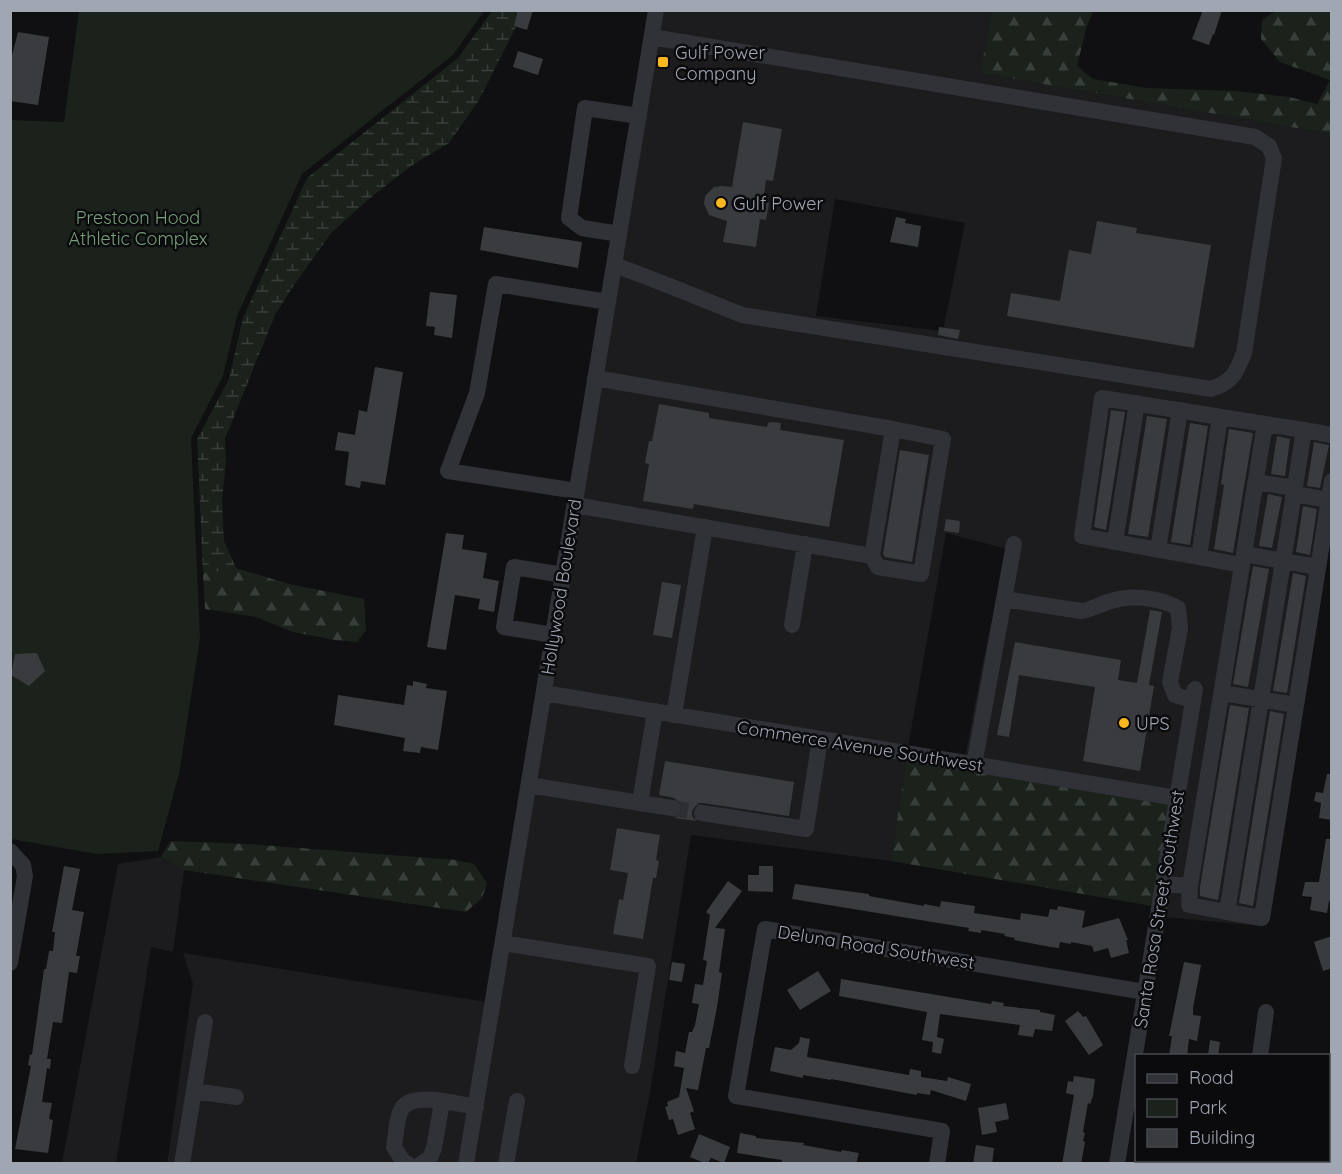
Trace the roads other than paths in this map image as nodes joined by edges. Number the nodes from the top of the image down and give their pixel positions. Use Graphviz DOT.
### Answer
graph roads {
  1 [pos="656,10"];
  2 [pos="652,37"];
  3 [pos="639,116"];
  4 [pos="619,234"];
  5 [pos="614,265"];
  6 [pos="608,302"];
  7 [pos="595,378"];
  8 [pos="1137,404"];
  9 [pos="1180,410"];
  10 [pos="1220,417"];
  11 [pos="1265,424"];
  12 [pos="893,429"];
  13 [pos="1304,430"];
  14 [pos="1332,435"];
  15 [pos="1332,481"];
  16 [pos="1256,482"];
  17 [pos="1294,491"];
  18 [pos="576,498"];
  19 [pos="1329,500"];
  20 [pos="705,527"];
  21 [pos="1115,542"];
  22 [pos="805,544"];
  23 [pos="1014,544"];
  24 [pos="1158,550"];
  25 [pos="872,556"];
  26 [pos="1199,557"];
  27 [pos="1243,560"];
  28 [pos="1283,560"];
  29 [pos="1318,567"];
  30 [pos="563,574"];
  31 [pos="1004,599"];
  32 [pos="792,625"];
  33 [pos="553,635"];
  34 [pos="544,693"];
  35 [pos="1222,693"];
  36 [pos="1261,700"];
  37 [pos="1296,705"];
  38 [pos="655,711"];
  39 [pos="674,715"];
  40 [pos="820,739"];
  41 [pos="974,765"];
  42 [pos="529,785"];
  43 [pos="1177,798"];
  44 [pos="640,803"];
  45 [pos="672,808"];
  46 [pos="702,813"];
  47 [pos="13,852"];
  48 [pos="1163,884"];
  49 [pos="1190,886"];
  50 [pos="1227,912"];
  51 [pos="503,943"];
  52 [pos="10,963"];
  53 [pos="1145,992"];
  54 [pos="1266,1012"];
  55 [pos="205,1022"];
  56 [pos="1260,1054"];
  57 [pos="632,1066"];
  58 [pos="194,1091"];
  59 [pos="236,1097"];
  60 [pos="517,1101"];
  61 [pos="442,1102"];
  62 [pos="476,1107"];
  63 [pos="182,1164"];
  64 [pos="408,1164"];
  65 [pos="422,1164"];
  66 [pos="466,1164"];
  67 [pos="506,1164"];
  68 [pos="937,1164"];
  69 [pos="1117,1164"];
  1 -- 2 [label="street, Hollywood Boulevard"];
  2 -- 3 [label="street, Hollywood Boulevard"];
  2 -- 5 [label="street"];
  3 -- 4 [label="street, Hollywood Boulevard"];
  3 -- 4 [label="street"];
  4 -- 5 [label="street, Hollywood Boulevard"];
  5 -- 6 [label="street, Hollywood Boulevard"];
  6 -- 7 [label="street, Hollywood Boulevard"];
  6 -- 18 [label="street"];
  7 -- 12 [label="street"];
  7 -- 18 [label="street, Hollywood Boulevard"];
  8 -- 9 [label="street"];
  8 -- 21 [label="street"];
  8 -- 21 [label="street"];
  9 -- 10 [label="street"];
  9 -- 24 [label="street"];
  10 -- 11 [label="street"];
  10 -- 26 [label="street"];
  11 -- 13 [label="street"];
  11 -- 16 [label="street"];
  12 -- 25 [label="street"];
  12 -- 25 [label="street"];
  13 -- 14 [label="street"];
  13 -- 17 [label="street"];
  15 -- 19 [label="street"];
  16 -- 17 [label="street"];
  16 -- 27 [label="street"];
  17 -- 19 [label="street"];
  17 -- 28 [label="street"];
  18 -- 20 [label="street"];
  18 -- 30 [label="street, Hollywood Boulevard"];
  19 -- 29 [label="street"];
  20 -- 22 [label="street"];
  20 -- 39 [label="street"];
  21 -- 24 [label="street"];
  22 -- 25 [label="street"];
  22 -- 32 [label="street"];
  23 -- 31 [label="street"];
  24 -- 26 [label="street"];
  26 -- 27 [label="street"];
  27 -- 28 [label="street"];
  27 -- 35 [label="street"];
  28 -- 29 [label="street"];
  28 -- 36 [label="street"];
  29 -- 37 [label="street"];
  30 -- 33 [label="street, Hollywood Boulevard"];
  30 -- 33 [label="street"];
  31 -- 41 [label="street"];
  31 -- 43 [label="street, Santa Rosa Street Southwest"];
  33 -- 34 [label="street, Hollywood Boulevard"];
  34 -- 38 [label="street, Commerce Avenue Southwest"];
  34 -- 42 [label="street, Hollywood Boulevard"];
  35 -- 36 [label="street"];
  35 -- 49 [label="street"];
  36 -- 37 [label="street"];
  36 -- 50 [label="street"];
  37 -- 50 [label="street"];
  38 -- 39 [label="street, Commerce Avenue Southwest"];
  38 -- 44 [label="street"];
  39 -- 40 [label="street, Commerce Avenue Southwest"];
  40 -- 41 [label="street, Commerce Avenue Southwest"];
  40 -- 46 [label="street"];
  41 -- 43 [label="street, Commerce Avenue Southwest"];
  42 -- 44 [label="street"];
  42 -- 51 [label="street, Hollywood Boulevard"];
  43 -- 48 [label="street, Santa Rosa Street Southwest"];
  44 -- 45 [label="street"];
  47 -- 52 [label="street"];
  48 -- 49 [label="street"];
  48 -- 53 [label="street, Santa Rosa Street Southwest"];
  49 -- 50 [label="street"];
  51 -- 57 [label="street"];
  51 -- 62 [label="street, Hollywood Boulevard"];
  53 -- 68 [label="street, Deluna Road Southwest"];
  53 -- 69 [label="street, Santa Rosa Street Southwest"];
  54 -- 56 [label="street"];
  55 -- 58 [label="street"];
  58 -- 59 [label="street"];
  58 -- 63 [label="street"];
  60 -- 67 [label="street"];
  61 -- 62 [label="street"];
  61 -- 64 [label="street"];
  61 -- 65 [label="street"];
  62 -- 66 [label="street, Hollywood Boulevard"];
}
